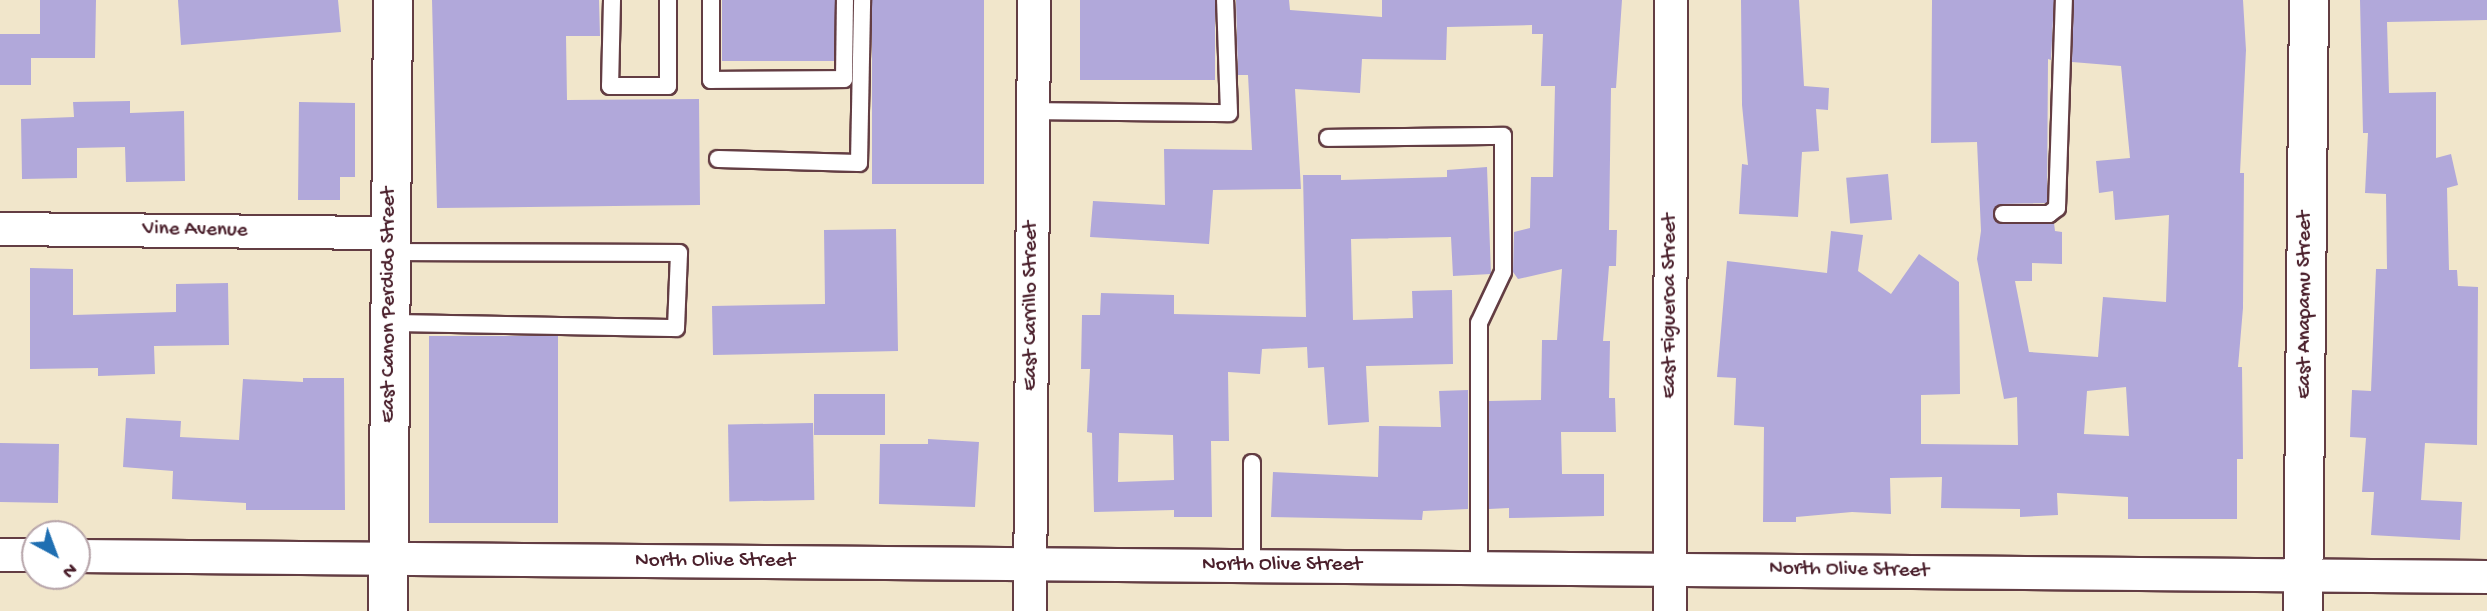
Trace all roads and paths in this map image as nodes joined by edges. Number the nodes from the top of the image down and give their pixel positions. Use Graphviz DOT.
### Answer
graph roads {
  1 [pos="393,0"];
  2 [pos="612,0"];
  3 [pos="668,0"];
  4 [pos="712,0"];
  5 [pos="845,0"];
  6 [pos="862,0"];
  7 [pos="1034,0"];
  8 [pos="1226,0"];
  9 [pos="1671,0"];
  10 [pos="2064,0"];
  11 [pos="2309,0"];
  12 [pos="1033,111"];
  13 [pos="1328,138"];
  14 [pos="718,159"];
  15 [pos="2003,214"];
  16 [pos="0,229"];
  17 [pos="390,242"];
  18 [pos="390,323"];
  19 [pos="1252,463"];
  20 [pos="0,555"];
  21 [pos="21,555"];
  22 [pos="91,556"];
  23 [pos="388,560"];
  24 [pos="1031,564"];
  25 [pos="1252,566"];
  26 [pos="1479,568"];
  27 [pos="1671,569"];
  28 [pos="2487,577"];
  29 [pos="2304,593"];
  30 [pos="388,611"];
  31 [pos="1030,611"];
  32 [pos="1670,611"];
  1 -- 17 [label="street, East Canon Perdido Street"];
  2 -- 3 [label="lane"];
  4 -- 5 [label="lane"];
  6 -- 14 [label="lane"];
  7 -- 12 [label="street, East Carrillo Street"];
  8 -- 12 [label="lane"];
  9 -- 27 [label="street, East Figueroa Street"];
  10 -- 15 [label="lane"];
  11 -- 29 [label="street, East Anapamu Street"];
  12 -- 24 [label="street, East Carrillo Street"];
  13 -- 26 [label="lane"];
  16 -- 17 [label="street, Vine Avenue"];
  17 -- 18 [label="street, East Canon Perdido Street"];
  17 -- 18 [label="lane"];
  18 -- 23 [label="street, East Canon Perdido Street"];
  19 -- 25 [label="lane"];
  20 -- 21 [label="street"];
  22 -- 23 [label="street, North Olive Street"];
  23 -- 24 [label="street, North Olive Street"];
  23 -- 30 [label="street, East Canon Perdido Street"];
  24 -- 25 [label="street, North Olive Street"];
  24 -- 31 [label="street, East Carrillo Street"];
  25 -- 26 [label="street, North Olive Street"];
  26 -- 27 [label="street, North Olive Street"];
  27 -- 29 [label="street, North Olive Street"];
  27 -- 32 [label="street, East Figueroa Street"];
  28 -- 29 [label="street, North Olive Street"];
}
